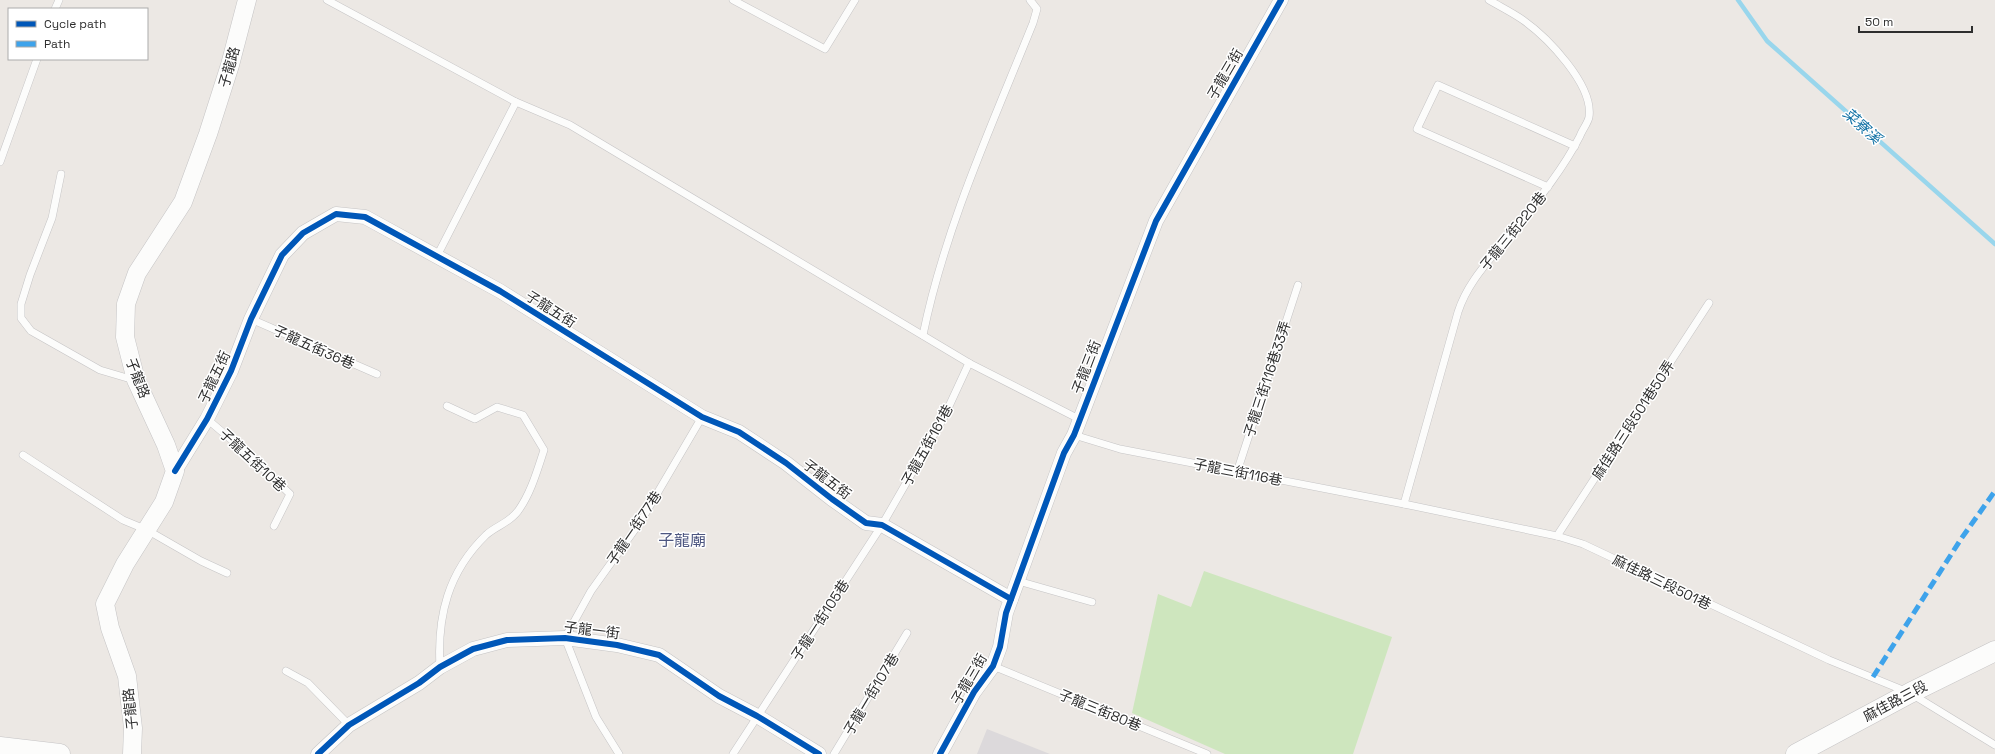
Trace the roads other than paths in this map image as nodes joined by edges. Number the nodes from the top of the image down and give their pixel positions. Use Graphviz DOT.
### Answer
graph roads {
  1 [pos="247,0"];
  2 [pos="327,0"];
  3 [pos="732,0"];
  4 [pos="855,0"];
  5 [pos="1030,0"];
  6 [pos="1282,0"];
  7 [pos="1489,0"];
  8 [pos="36,60"];
  9 [pos="516,102"];
  10 [pos="1575,146"];
  11 [pos="0,162"];
  12 [pos="61,174"];
  13 [pos="1548,187"];
  14 [pos="437,256"];
  15 [pos="1298,285"];
  16 [pos="1709,304"];
  17 [pos="251,319"];
  18 [pos="923,335"];
  19 [pos="969,363"];
  20 [pos="377,374"];
  21 [pos="136,380"];
  22 [pos="447,406"];
  23 [pos="702,417"];
  24 [pos="207,419"];
  25 [pos="1079,420"];
  26 [pos="1074,435"];
  27 [pos="23,455"];
  28 [pos="175,471"];
  29 [pos="1237,472"];
  30 [pos="1404,504"];
  31 [pos="882,525"];
  32 [pos="274,526"];
  33 [pos="147,530"];
  34 [pos="1557,536"];
  35 [pos="227,573"];
  36 [pos="1018,581"];
  37 [pos="1011,599"];
  38 [pos="1092,602"];
  39 [pos="907,633"];
  40 [pos="565,638"];
  41 [pos="1995,651"];
  42 [pos="992,666"];
  43 [pos="440,667"];
  44 [pos="286,671"];
  45 [pos="1910,693"];
  46 [pos="757,716"];
  47 [pos="349,725"];
  48 [pos="1995,745"];
  49 [pos="0,746"];
  50 [pos="60,754"];
  51 [pos="132,754"];
  52 [pos="318,754"];
  53 [pos="619,754"];
  54 [pos="733,754"];
  55 [pos="819,754"];
  56 [pos="834,754"];
  57 [pos="940,754"];
  58 [pos="1207,754"];
  59 [pos="1796,754"];
  1 -- 21 [label="street, 子龍路"];
  2 -- 9 [label="lane"];
  3 -- 4 [label="lane"];
  5 -- 18 [label="lane"];
  6 -- 25 [label="street, 子龍三街"];
  7 -- 10 [label="lane, 子龍三街220巷"];
  8 -- 11 [label="lane"];
  9 -- 14 [label="lane"];
  9 -- 18 [label="lane"];
  10 -- 13 [label="lane, 子龍三街220巷"];
  10 -- 13 [label="lane"];
  12 -- 21 [label="lane"];
  13 -- 30 [label="lane, 子龍三街220巷"];
  14 -- 17 [label="street, 子龍五街"];
  14 -- 23 [label="street, 子龍五街"];
  15 -- 29 [label="lane, 子龍三街116巷33弄"];
  16 -- 34 [label="lane, 麻佳路三段501巷50弄"];
  17 -- 20 [label="lane, 子龍五街36巷"];
  17 -- 24 [label="street, 子龍五街"];
  18 -- 19 [label="lane"];
  19 -- 25 [label="lane"];
  19 -- 31 [label="lane, 子龍五街161巷"];
  21 -- 28 [label="street, 子龍路"];
  22 -- 43 [label="lane"];
  23 -- 31 [label="street, 子龍五街"];
  23 -- 40 [label="lane, 子龍一街77巷"];
  24 -- 28 [label="street, 子龍五街"];
  24 -- 32 [label="lane, 子龍五街10巷"];
  25 -- 26 [label="street, 子龍三街"];
  26 -- 29 [label="lane, 子龍三街116巷"];
  26 -- 36 [label="street, 子龍三街"];
  27 -- 33 [label="lane"];
  28 -- 33 [label="street, 子龍路"];
  29 -- 30 [label="lane, 子龍三街116巷"];
  30 -- 34 [label="lane, 麻佳路三段501巷"];
  31 -- 37 [label="street, 子龍五街"];
  31 -- 46 [label="lane, 子龍一街105巷"];
  33 -- 35 [label="lane"];
  33 -- 51 [label="street, 子龍路"];
  34 -- 45 [label="lane, 麻佳路三段501巷"];
  36 -- 37 [label="street, 子龍三街"];
  36 -- 38 [label="lane"];
  37 -- 42 [label="street, 子龍三街"];
  39 -- 56 [label="lane, 子龍一街107巷"];
  40 -- 43 [label="street, 子龍一街"];
  40 -- 46 [label="street, 子龍一街"];
  40 -- 53 [label="lane"];
  41 -- 45 [label="main road, 麻佳路三段"];
  42 -- 57 [label="street, 子龍三街"];
  42 -- 58 [label="lane, 子龍三街80巷"];
  43 -- 47 [label="street, 子龍一街"];
  44 -- 47 [label="lane"];
  45 -- 48 [label="lane, 麻佳路三段501巷"];
  45 -- 59 [label="main road, 麻佳路三段"];
  46 -- 54 [label="lane, 子龍一街105巷"];
  46 -- 55 [label="street, 子龍一街"];
  47 -- 52 [label="street, 子龍一街"];
  49 -- 50 [label="main road"];
}
